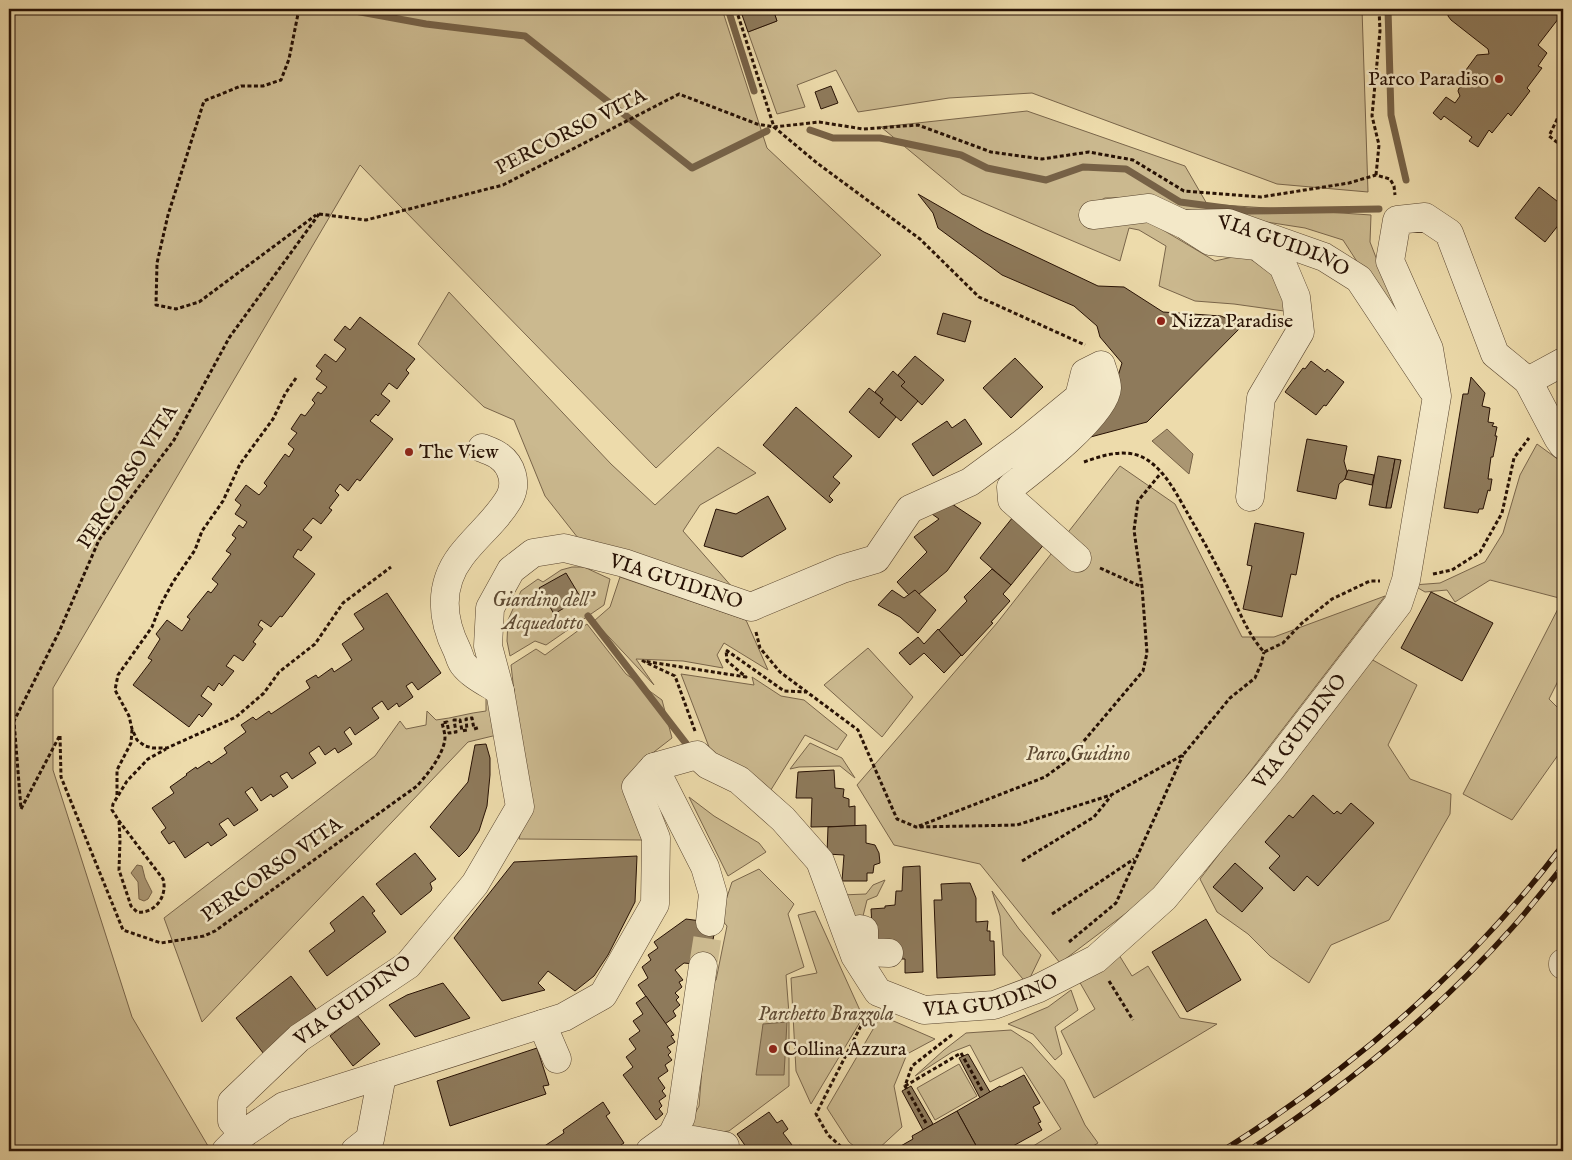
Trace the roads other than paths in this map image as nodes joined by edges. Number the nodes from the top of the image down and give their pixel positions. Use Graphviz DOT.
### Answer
graph roads {
  1 [pos="1093,215"];
  2 [pos="1183,224"];
  3 [pos="1563,362"];
  4 [pos="1528,381"];
  5 [pos="1437,396"];
  6 [pos="1563,445"];
  7 [pos="482,448"];
  8 [pos="1250,497"];
  9 [pos="1077,558"];
  10 [pos="500,691"];
  11 [pos="654,767"];
  12 [pos="710,922"];
  13 [pos="844,924"];
  14 [pos="889,952"];
  15 [pos="703,966"];
  16 [pos="542,1024"];
  17 [pos="557,1059"];
  18 [pos="382,1075"];
  19 [pos="234,1143"];
  20 [pos="725,1146"];
  21 [pos="355,1151"];
  22 [pos="650,1151"];
  23 [pos="677,1151"];
  1 -- 2 [label="street, VIA GUIDINO"];
  2 -- 5 [label="street, VIA GUIDINO"];
  2 -- 8 [label="street, VIA GUIDINO"];
  3 -- 4 [label="street"];
  4 -- 5 [label="street, VIA GUIDINO"];
  4 -- 6 [label="street"];
  5 -- 13 [label="street, VIA GUIDINO"];
  7 -- 10 [label="street"];
  9 -- 10 [label="street, VIA GUIDINO"];
  10 -- 19 [label="street, VIA GUIDINO"];
  11 -- 12 [label="street"];
  11 -- 13 [label="street"];
  11 -- 16 [label="street, VIA GUIDINO"];
  13 -- 14 [label="street"];
  15 -- 22 [label="street"];
  16 -- 17 [label="street"];
  16 -- 18 [label="street, VIA GUIDINO"];
  18 -- 19 [label="street, VIA GUIDINO"];
  18 -- 21 [label="street"];
  20 -- 23 [label="street"];
}
